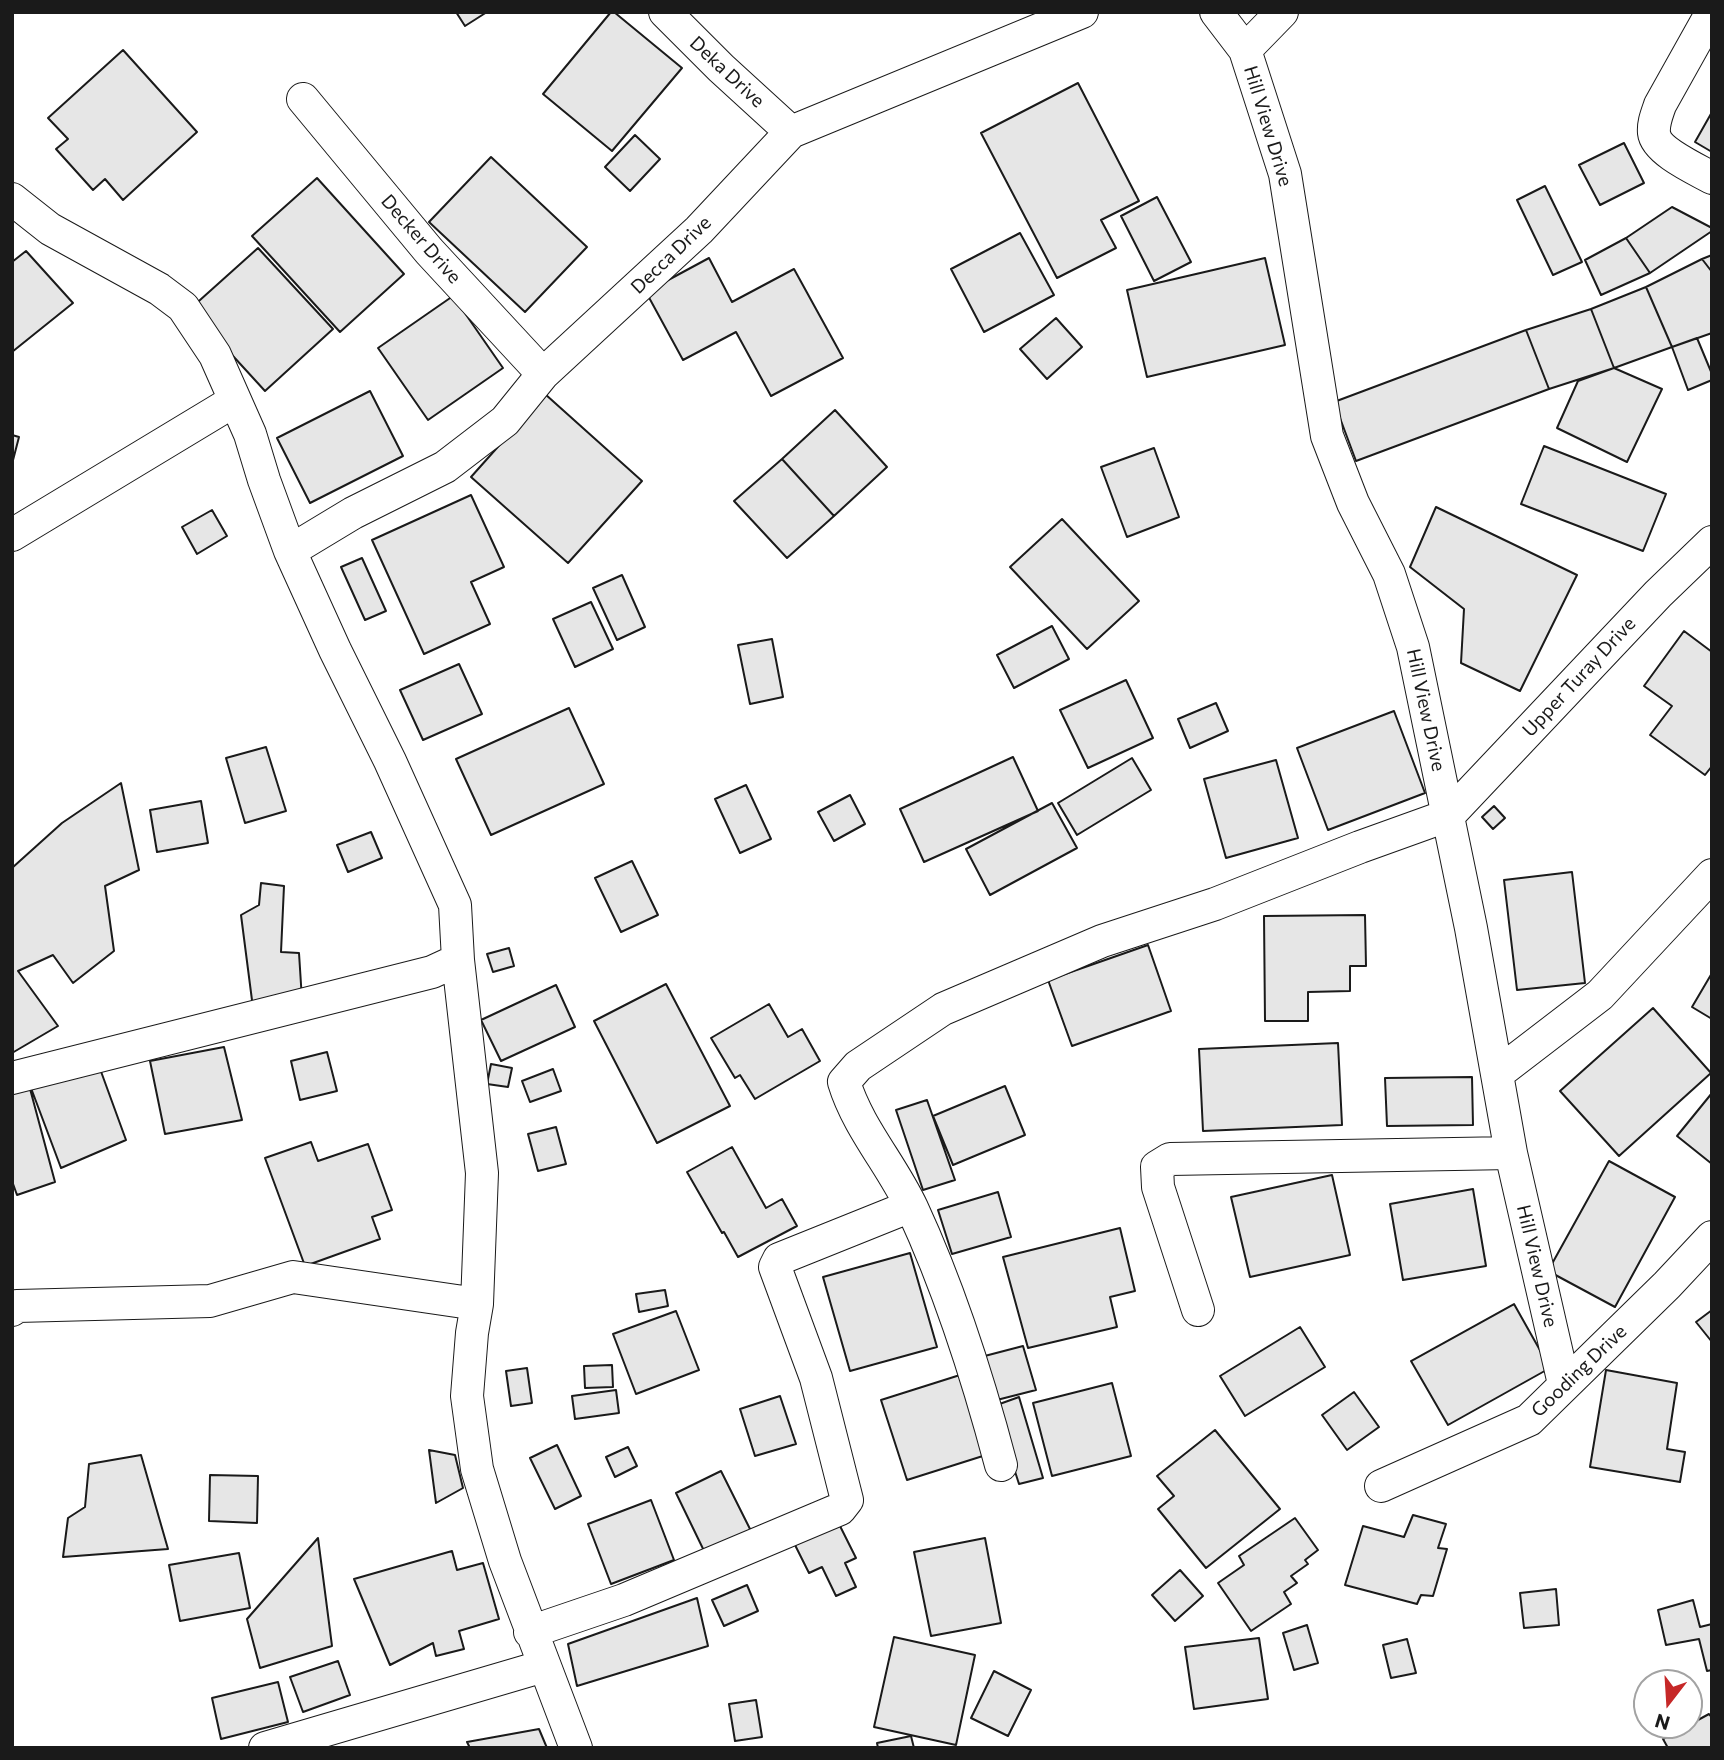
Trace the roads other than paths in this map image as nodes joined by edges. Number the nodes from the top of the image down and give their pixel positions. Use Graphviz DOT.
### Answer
graph roads {
  1 [pos="665,12"];
  2 [pos="1082,12"];
  3 [pos="1216,12"];
  4 [pos="1282,12"];
  5 [pos="1712,12"];
  6 [pos="1245,50"];
  7 [pos="303,99"];
  8 [pos="791,132"];
  9 [pos="1712,178"];
  10 [pos="12,199"];
  11 [pos="543,374"];
  12 [pos="234,401"];
  13 [pos="12,535"];
  14 [pos="1712,542"];
  15 [pos="290,551"];
  16 [pos="1449,815"];
  17 [pos="1712,875"];
  18 [pos="458,961"];
  19 [pos="1497,1074"];
  20 [pos="12,1078"];
  21 [pos="1511,1153"];
  22 [pos="911,1206"];
  23 [pos="1712,1237"];
  24 [pos="477,1304"];
  25 [pos="12,1310"];
  26 [pos="1198,1310"];
  27 [pos="1564,1384"];
  28 [pos="1001,1465"];
  29 [pos="1381,1486"];
  30 [pos="530,1632"];
  31 [pos="544,1666"];
  32 [pos="265,1748"];
  33 [pos="576,1748"];
  1 -- 8 [label="street, Deka Drive"];
  2 -- 8 [label="street, Decca Drive"];
  3 -- 6 [label="street, Hill View Drive"];
  4 -- 6 [label="street"];
  5 -- 9 [label="street"];
  6 -- 16 [label="street, Hill View Drive"];
  7 -- 11 [label="street, Decker Drive"];
  8 -- 11 [label="street, Decca Drive"];
  10 -- 12 [label="street"];
  11 -- 15 [label="street, Decca Drive"];
  12 -- 13 [label="street"];
  12 -- 15 [label="street"];
  14 -- 16 [label="street, Upper Turay Drive"];
  15 -- 18 [label="street"];
  16 -- 19 [label="street, Hill View Drive"];
  16 -- 22 [label="street"];
  17 -- 19 [label="street"];
  18 -- 20 [label="street"];
  18 -- 24 [label="street"];
  19 -- 21 [label="street, Hill View Drive"];
  21 -- 26 [label="street"];
  21 -- 27 [label="street, Hill View Drive"];
  22 -- 28 [label="street"];
  22 -- 30 [label="street"];
  23 -- 27 [label="street, Gooding Drive"];
  24 -- 25 [label="street"];
  24 -- 30 [label="street"];
  27 -- 29 [label="street, Gooding Drive"];
  30 -- 31 [label="street"];
  31 -- 32 [label="street"];
  31 -- 33 [label="street"];
}
